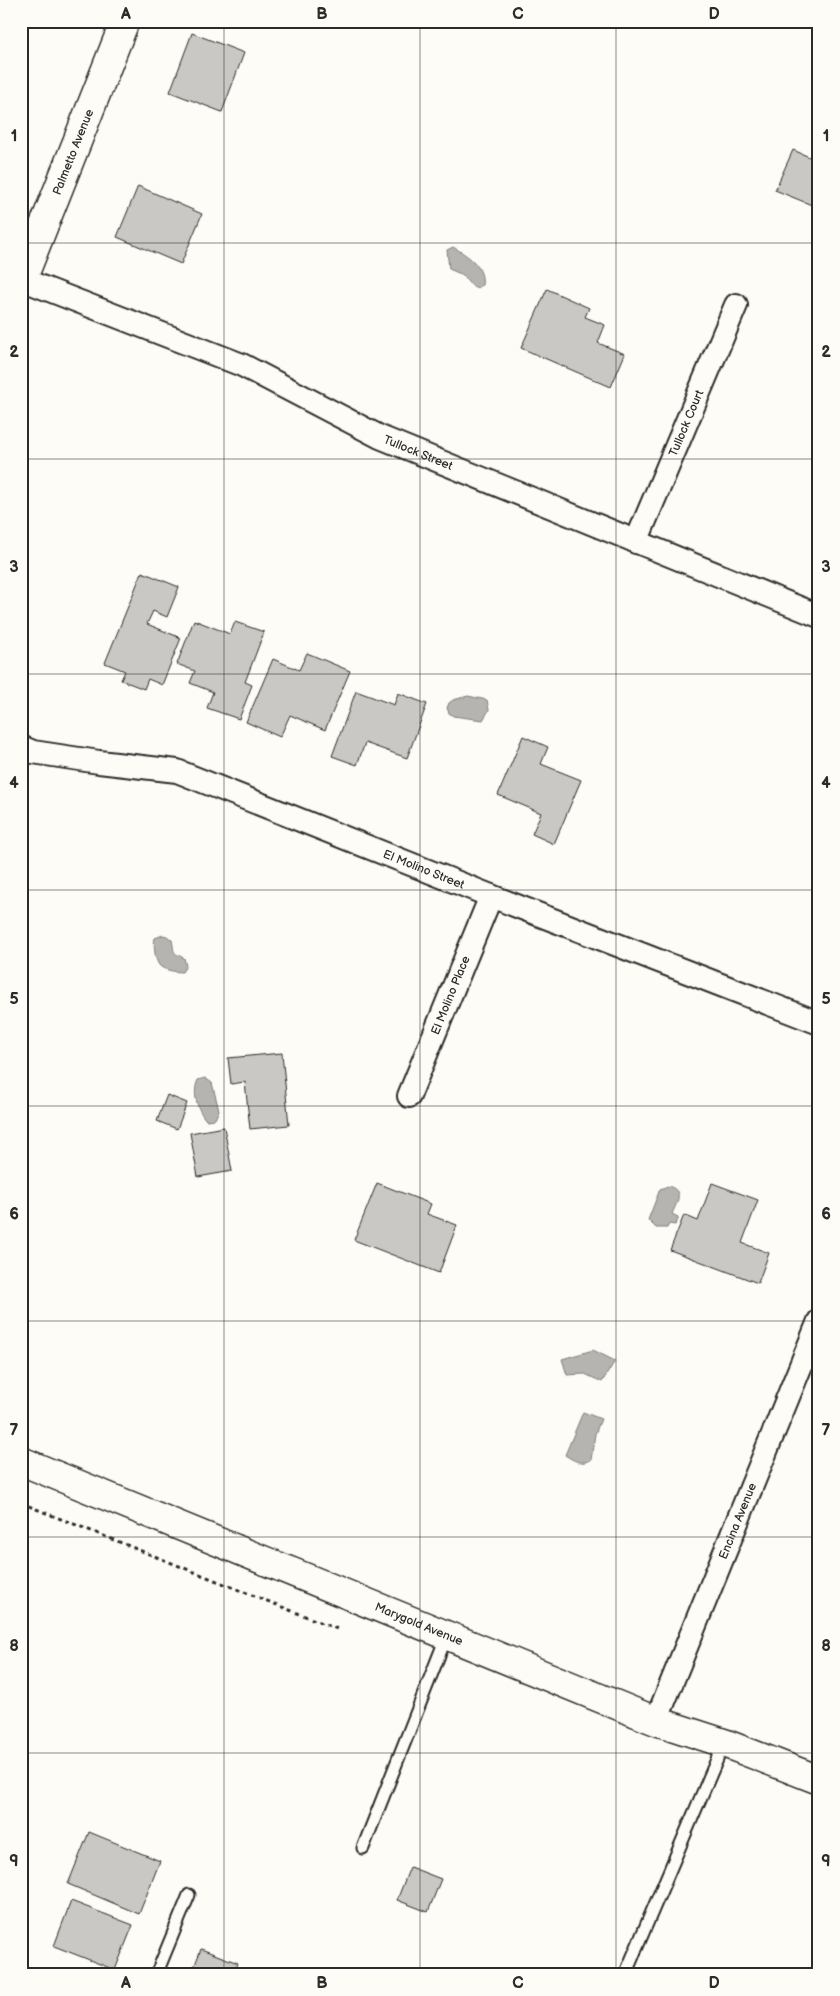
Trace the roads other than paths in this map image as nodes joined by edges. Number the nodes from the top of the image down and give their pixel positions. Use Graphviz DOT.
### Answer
graph roads {
  1 [pos="125,21"];
  2 [pos="22,280"];
  3 [pos="736,305"];
  4 [pos="636,542"];
  5 [pos="819,616"];
  6 [pos="21,748"];
  7 [pos="491,896"];
  8 [pos="819,1023"];
  9 [pos="409,1096"];
  10 [pos="819,1321"];
  11 [pos="21,1461"];
  12 [pos="447,1635"];
  13 [pos="656,1721"];
  14 [pos="724,1743"];
  15 [pos="819,1780"];
  16 [pos="363,1848"];
  17 [pos="189,1896"];
  18 [pos="156,1975"];
  19 [pos="625,1975"];
  1 -- 2 [label="street, Palmetto Avenue"];
  2 -- 4 [label="street, Tullock Street"];
  3 -- 4 [label="street, Tullock Court"];
  4 -- 5 [label="street, Tullock Street"];
  6 -- 7 [label="street, El Molino Street"];
  7 -- 8 [label="street, El Molino Street"];
  7 -- 9 [label="street, El Molino Place"];
  10 -- 13 [label="street, Encina Avenue"];
  11 -- 12 [label="street, Marygold Avenue"];
  12 -- 13 [label="street, Marygold Avenue"];
  12 -- 16 [label="lane"];
  13 -- 14 [label="street, Marygold Avenue"];
  14 -- 15 [label="street, Marygold Avenue"];
  14 -- 19 [label="lane"];
  17 -- 18 [label="lane"];
}
